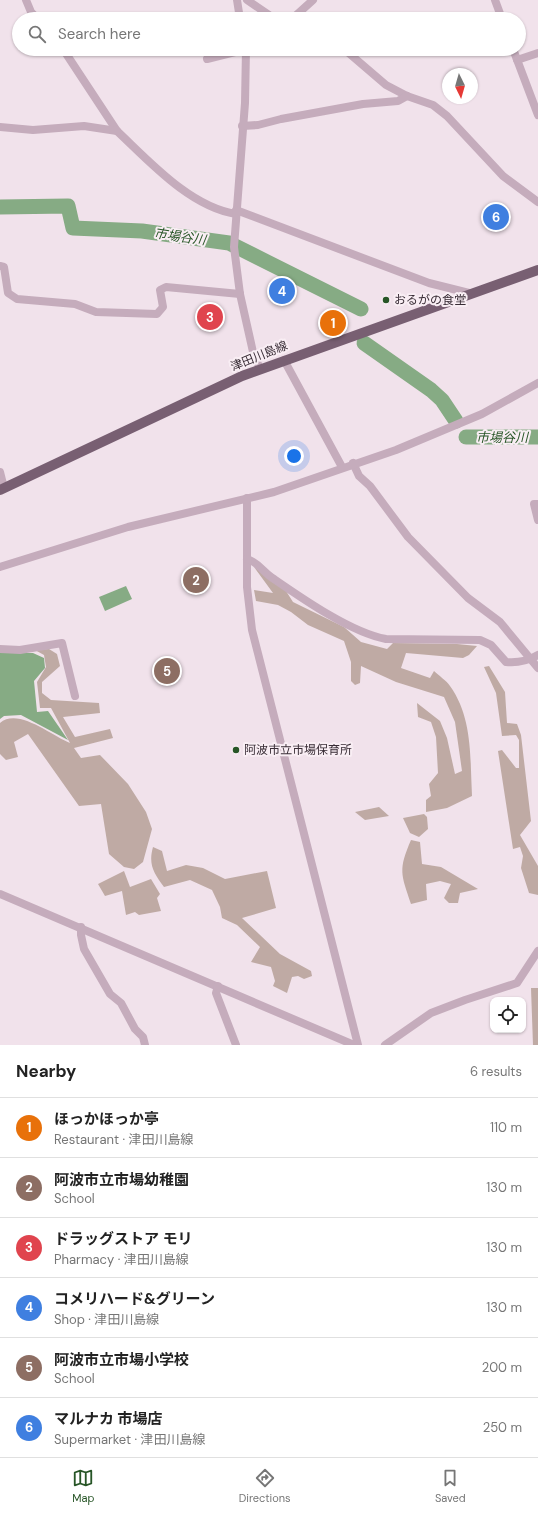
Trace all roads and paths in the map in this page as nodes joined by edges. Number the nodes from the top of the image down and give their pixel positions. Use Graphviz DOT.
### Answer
graph roads {
  1 [pos="26,0"];
  2 [pos="237,0"];
  3 [pos="247,0"];
  4 [pos="313,0"];
  5 [pos="495,0"];
  6 [pos="31,12"];
  7 [pos="239,12"];
  8 [pos="265,12"];
  9 [pos="300,12"];
  10 [pos="499,12"];
  11 [pos="538,53"];
  12 [pos="68,56"];
  13 [pos="219,56"];
  14 [pos="246,56"];
  15 [pos="352,56"];
  16 [pos="516,56"];
  17 [pos="207,59"];
  18 [pos="517,60"];
  19 [pos="407,96"];
  20 [pos="538,115"];
  21 [pos="242,126"];
  22 [pos="0,127"];
  23 [pos="117,131"];
  24 [pos="538,202"];
  25 [pos="236,212"];
  26 [pos="0,266"];
  27 [pos="538,270"];
  28 [pos="469,293"];
  29 [pos="240,294"];
  30 [pos="284,360"];
  31 [pos="260,369"];
  32 [pos="538,383"];
  33 [pos="353,463"];
  34 [pos="342,468"];
  35 [pos="0,472"];
  36 [pos="2,489"];
  37 [pos="247,498"];
  38 [pos="538,504"];
  39 [pos="538,520"];
  40 [pos="247,559"];
  41 [pos="0,567"];
  42 [pos="0,649"];
  43 [pos="535,657"];
  44 [pos="538,668"];
  45 [pos="75,696"];
  46 [pos="0,894"];
  47 [pos="81,927"];
  48 [pos="538,950"];
  49 [pos="218,986"];
  50 [pos="145,1045"];
  51 [pos="236,1045"];
  52 [pos="354,1045"];
  53 [pos="358,1045"];
  54 [pos="385,1045"];
  1 -- 6 [label="street"];
  2 -- 7 [label="street"];
  3 -- 8 [label="street"];
  4 -- 9 [label="street"];
  5 -- 10 [label="street"];
  11 -- 18 [label="street"];
  12 -- 23 [label="street"];
  13 -- 17 [label="street"];
  14 -- 21 [label="street"];
  15 -- 19 [label="street"];
  16 -- 18 [label="street"];
  18 -- 20 [label="street"];
  19 -- 21 [label="street"];
  19 -- 24 [label="street"];
  21 -- 25 [label="street"];
  22 -- 23 [label="street"];
  23 -- 25 [label="street"];
  25 -- 28 [label="street"];
  25 -- 29 [label="street"];
  26 -- 29 [label="street"];
  27 -- 28 [label="main road, 津田川島線"];
  28 -- 30 [label="main road, 津田川島線"];
  29 -- 31 [label="street"];
  30 -- 31 [label="main road, 津田川島線"];
  30 -- 34 [label="street"];
  31 -- 36 [label="main road, 津田川島線"];
  32 -- 33 [label="street"];
  33 -- 34 [label="street"];
  33 -- 43 [label="street"];
  34 -- 37 [label="street"];
  35 -- 36 [label="street"];
  37 -- 40 [label="street"];
  37 -- 41 [label="street"];
  38 -- 39 [label="street"];
  40 -- 43 [label="street"];
  40 -- 53 [label="street"];
  42 -- 45 [label="street"];
  43 -- 44 [label="street"];
  46 -- 47 [label="street"];
  47 -- 49 [label="street"];
  47 -- 50 [label="street"];
  48 -- 54 [label="street"];
  49 -- 51 [label="street"];
  49 -- 52 [label="street"];
}
